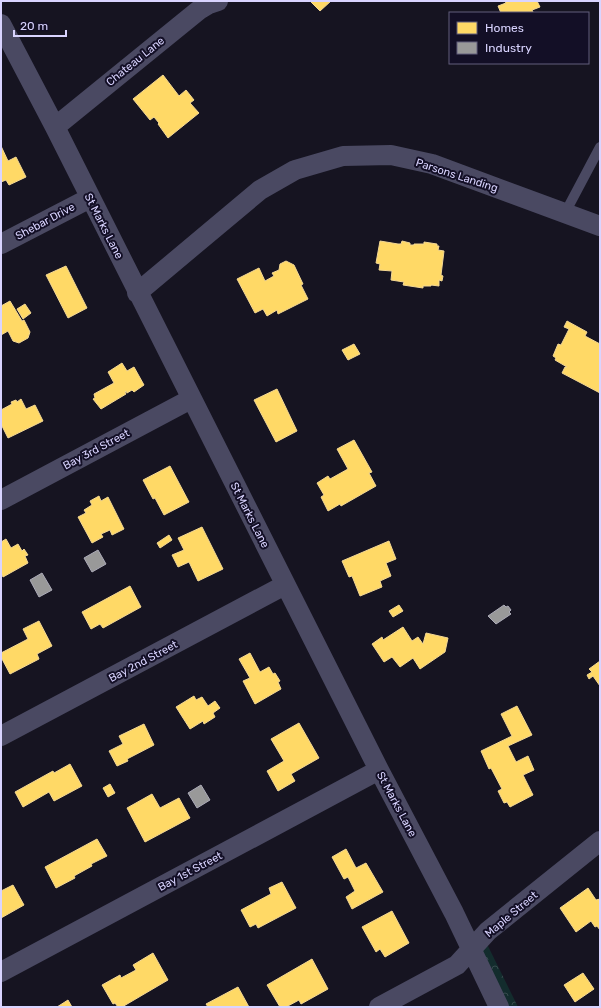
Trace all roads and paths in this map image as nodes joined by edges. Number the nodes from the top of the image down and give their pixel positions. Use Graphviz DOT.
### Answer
graph roads {
  1 [pos="218,1"];
  2 [pos="1,24"];
  3 [pos="55,127"];
  4 [pos="600,147"];
  5 [pos="90,198"];
  6 [pos="565,213"];
  7 [pos="600,226"];
  8 [pos="1,244"];
  9 [pos="137,293"];
  10 [pos="191,398"];
  11 [pos="1,500"];
  12 [pos="285,585"];
  13 [pos="1,736"];
  14 [pos="379,770"];
  15 [pos="600,841"];
  16 [pos="471,950"];
  17 [pos="1,972"];
  18 [pos="379,1007"];
  19 [pos="499,1007"];
  1 -- 3 [label="street, Chateau Lane"];
  2 -- 3 [label="street, St Marks Lane"];
  3 -- 5 [label="street, St Marks Lane"];
  4 -- 6 [label="lane"];
  5 -- 8 [label="street, Shebar Drive"];
  5 -- 9 [label="street, St Marks Lane"];
  6 -- 7 [label="street, Parsons Landing"];
  6 -- 9 [label="street, Parsons Landing"];
  9 -- 10 [label="street, St Marks Lane"];
  10 -- 11 [label="street, Bay 3rd Street"];
  10 -- 12 [label="street, St Marks Lane"];
  12 -- 13 [label="street, Bay 2nd Street"];
  12 -- 14 [label="street, St Marks Lane"];
  14 -- 16 [label="street, St Marks Lane"];
  14 -- 17 [label="street, Bay 1st Street"];
  15 -- 16 [label="street, Maple Street"];
  16 -- 18 [label="street, Maple Street"];
  16 -- 19 [label="street, St Marks Lane"];
}
